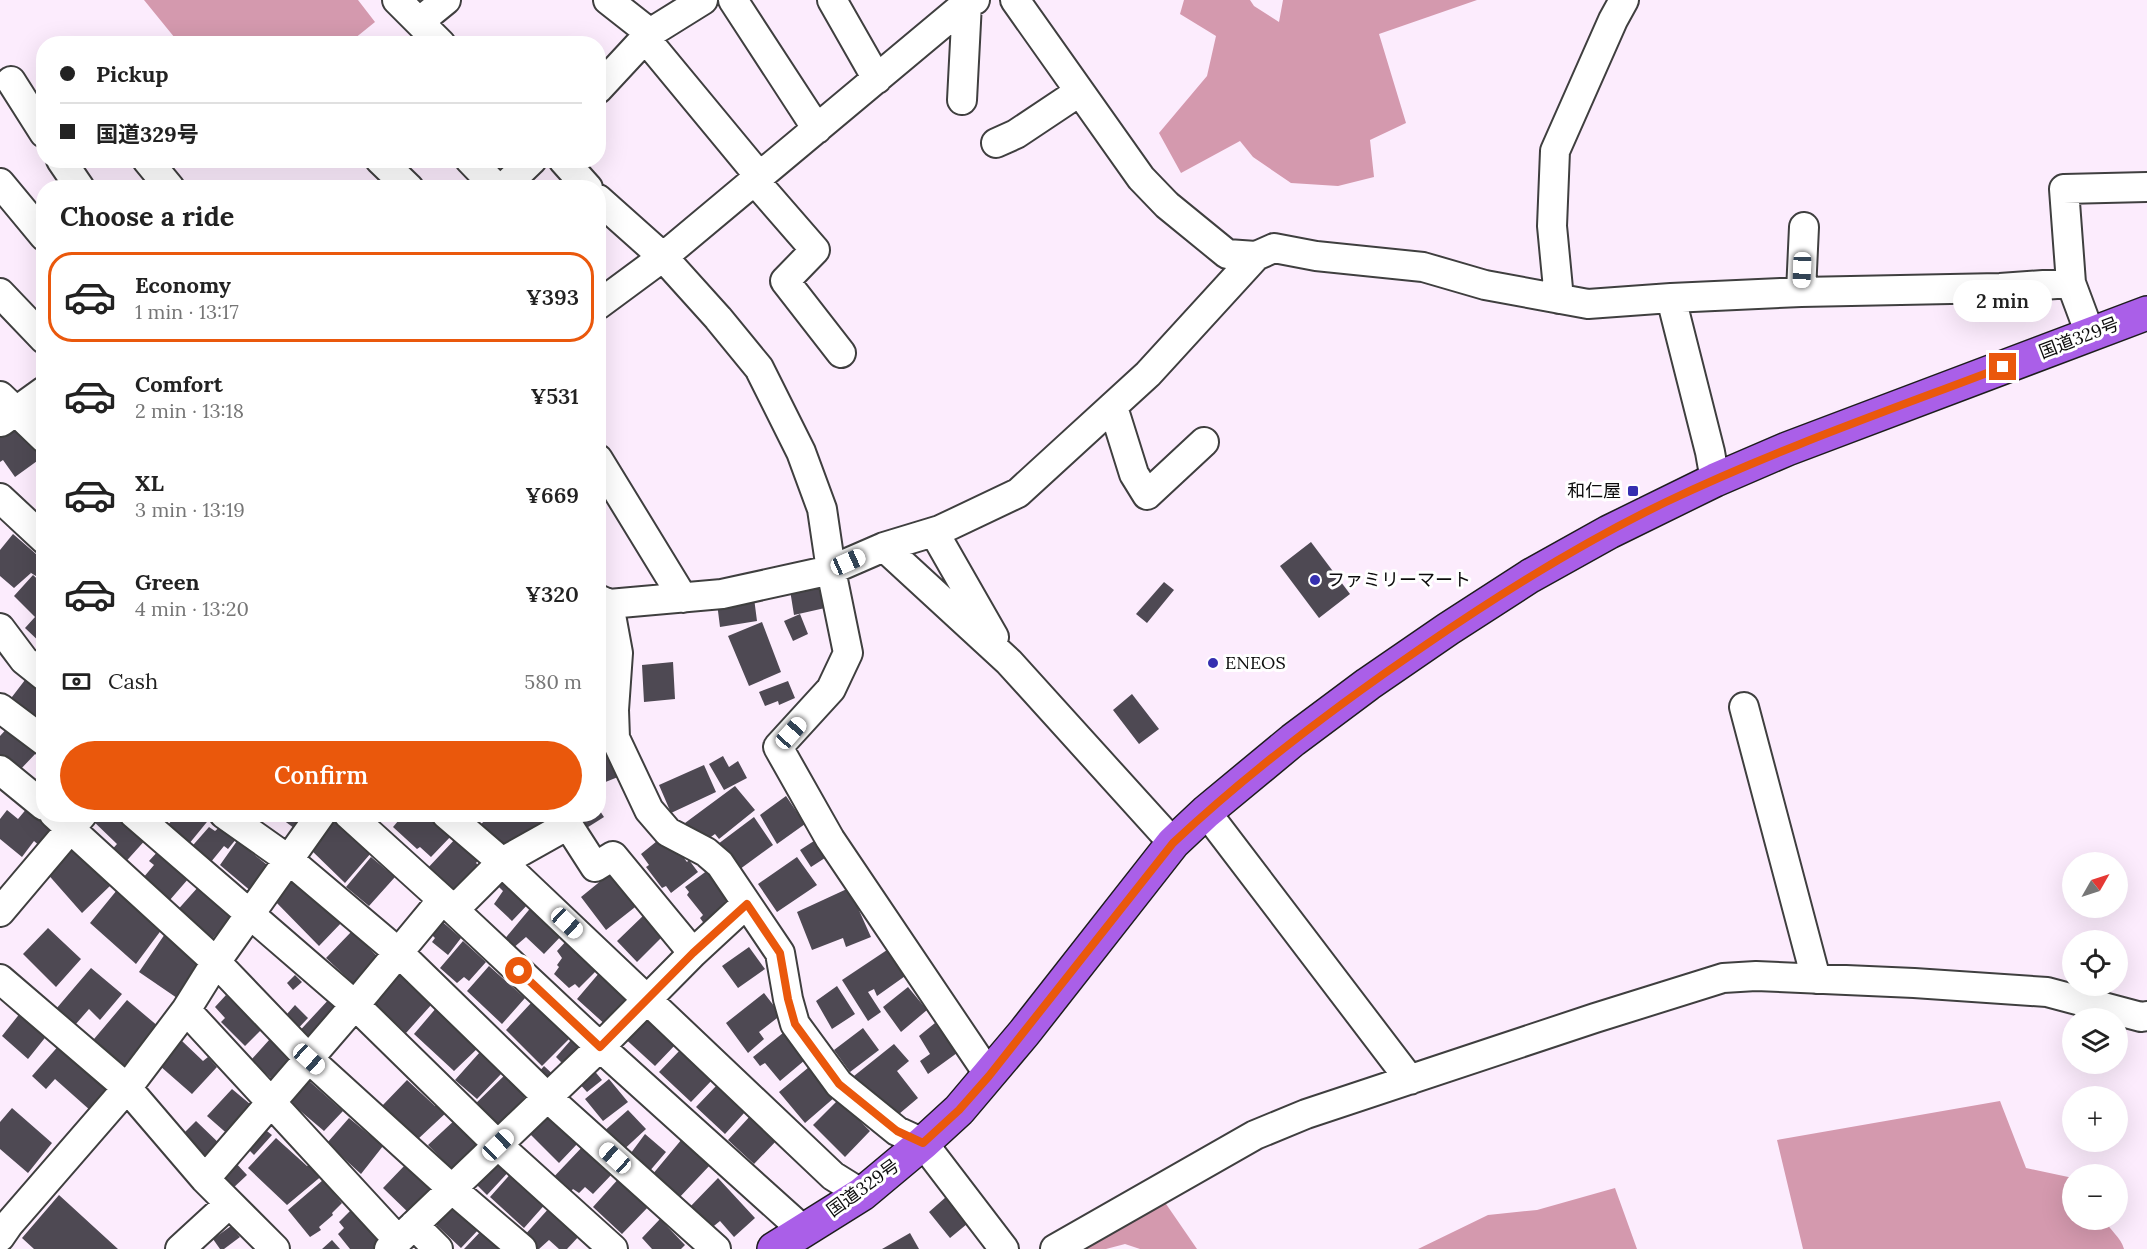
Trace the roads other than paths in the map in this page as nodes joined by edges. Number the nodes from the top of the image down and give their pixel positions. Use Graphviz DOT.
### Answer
graph roads {
  1 [pos="397,0"];
  2 [pos="446,0"];
  3 [pos="608,0"];
  4 [pos="640,0"];
  5 [pos="703,0"];
  6 [pos="734,0"];
  7 [pos="832,0"];
  8 [pos="1015,0"];
  9 [pos="969,1"];
  10 [pos="1614,7"];
  11 [pos="419,22"];
  12 [pos="648,35"];
  13 [pos="433,36"];
  14 [pos="877,79"];
  15 [pos="606,80"];
  16 [pos="11,81"];
  17 [pos="1079,92"];
  18 [pos="962,100"];
  19 [pos="36,120"];
  20 [pos="817,129"];
  21 [pos="996,143"];
  22 [pos="154,168"];
  23 [pos="388,168"];
  24 [pos="478,168"];
  25 [pos="524,168"];
  26 [pos="569,168"];
  27 [pos="757,179"];
  28 [pos="163,180"];
  29 [pos="401,180"];
  30 [pos="489,180"];
  31 [pos="511,180"];
  32 [pos="581,180"];
  33 [pos="0,183"];
  34 [pos="2147,187"];
  35 [pos="606,205"];
  36 [pos="36,226"];
  37 [pos="1804,227"];
  38 [pos="1256,256"];
  39 [pos="663,257"];
  40 [pos="2071,283"];
  41 [pos="1801,292"];
  42 [pos="0,293"];
  43 [pos="606,298"];
  44 [pos="1671,298"];
  45 [pos="1559,299"];
  46 [pos="2147,313"];
  47 [pos="36,331"];
  48 [pos="2090,334"];
  49 [pos="841,353"];
  50 [pos="36,395"];
  51 [pos="1113,407"];
  52 [pos="5,410"];
  53 [pos="36,432"];
  54 [pos="1204,442"];
  55 [pos="606,472"];
  56 [pos="1715,480"];
  57 [pos="0,498"];
  58 [pos="36,532"];
  59 [pos="934,532"];
  60 [pos="884,547"];
  61 [pos="831,570"];
  62 [pos="682,598"];
  63 [pos="606,601"];
  64 [pos="606,608"];
  65 [pos="0,628"];
  66 [pos="1009,662"];
  67 [pos="36,670"];
  68 [pos="1744,707"];
  69 [pos="0,708"];
  70 [pos="36,735"];
  71 [pos="0,770"];
  72 [pos="36,799"];
  73 [pos="1206,812"];
  74 [pos="67,822"];
  75 [pos="72,822"];
  76 [pos="143,822"];
  77 [pos="235,822"];
  78 [pos="315,822"];
  79 [pos="357,822"];
  80 [pos="455,822"];
  81 [pos="564,822"];
  82 [pos="568,822"];
  83 [pos="1173,843"];
  84 [pos="289,860"];
  85 [pos="502,862"];
  86 [pos="747,904"];
  87 [pos="448,905"];
  88 [pos="0,912"];
  89 [pos="250,913"];
  90 [pos="399,953"];
  91 [pos="693,953"];
  92 [pos="216,962"];
  93 [pos="0,979"];
  94 [pos="1816,979"];
  95 [pos="647,999"];
  96 [pos="355,1005"];
  97 [pos="186,1010"];
  98 [pos="2147,1016"];
  99 [pos="600,1047"];
  100 [pos="309,1059"];
  101 [pos="989,1076"];
  102 [pos="1410,1080"];
  103 [pos="127,1088"];
  104 [pos="548,1098"];
  105 [pos="272,1102"];
  106 [pos="923,1143"];
  107 [pos="498,1145"];
  108 [pos="205,1179"];
  109 [pos="452,1189"];
  110 [pos="862,1194"];
  111 [pos="229,1204"];
  112 [pos="3,1226"];
  113 [pos="803,1230"];
  114 [pos="400,1238"];
  115 [pos="192,1244"];
  116 [pos="275,1249"];
  117 [pos="438,1249"];
  118 [pos="522,1249"];
  119 [pos="613,1249"];
  120 [pos="716,1249"];
  121 [pos="774,1249"];
  122 [pos="1004,1249"];
  123 [pos="1055,1249"];
  1 -- 11 [label="street"];
  2 -- 11 [label="street"];
  3 -- 12 [label="street"];
  4 -- 12 [label="street"];
  5 -- 12 [label="street"];
  6 -- 20 [label="street"];
  7 -- 14 [label="street"];
  8 -- 17 [label="street"];
  9 -- 14 [label="street"];
  9 -- 18 [label="street"];
  10 -- 45 [label="street"];
  11 -- 13 [label="street"];
  12 -- 15 [label="street"];
  12 -- 27 [label="street"];
  14 -- 20 [label="street"];
  16 -- 19 [label="street"];
  17 -- 21 [label="street"];
  17 -- 38 [label="street"];
  20 -- 27 [label="street"];
  22 -- 28 [label="street"];
  23 -- 29 [label="street"];
  24 -- 30 [label="street"];
  25 -- 31 [label="street"];
  26 -- 32 [label="street"];
  27 -- 39 [label="street"];
  27 -- 49 [label="street"];
  33 -- 36 [label="street"];
  34 -- 40 [label="street"];
  35 -- 39 [label="street"];
  37 -- 41 [label="street"];
  38 -- 45 [label="street"];
  38 -- 51 [label="street"];
  39 -- 43 [label="street"];
  39 -- 61 [label="street"];
  40 -- 41 [label="street"];
  40 -- 48 [label="street"];
  41 -- 44 [label="street"];
  42 -- 47 [label="street"];
  44 -- 45 [label="street"];
  44 -- 56 [label="street"];
  46 -- 48 [label="highway, 国道329号"];
  48 -- 56 [label="highway, 国道329号"];
  50 -- 52 [label="street"];
  51 -- 54 [label="street"];
  51 -- 59 [label="street"];
  52 -- 53 [label="street"];
  55 -- 62 [label="street"];
  56 -- 73 [label="highway, 国道329号"];
  57 -- 58 [label="street"];
  59 -- 60 [label="street"];
  59 -- 66 [label="street"];
  60 -- 61 [label="street"];
  60 -- 66 [label="street"];
  61 -- 62 [label="street"];
  61 -- 101 [label="street"];
  62 -- 63 [label="street"];
  64 -- 86 [label="street"];
  65 -- 67 [label="street"];
  66 -- 83 [label="street"];
  68 -- 94 [label="street"];
  69 -- 70 [label="street"];
  71 -- 72 [label="street"];
  73 -- 83 [label="highway, 国道329号"];
  73 -- 102 [label="street"];
  74 -- 88 [label="street"];
  75 -- 92 [label="street"];
  76 -- 89 [label="street"];
  77 -- 84 [label="street"];
  78 -- 84 [label="street"];
  79 -- 87 [label="street"];
  80 -- 85 [label="street"];
  81 -- 85 [label="street"];
  82 -- 91 [label="street"];
  83 -- 101 [label="highway, 国道329号"];
  84 -- 89 [label="street"];
  84 -- 90 [label="street"];
  85 -- 87 [label="street"];
  85 -- 95 [label="street"];
  86 -- 91 [label="street"];
  86 -- 106 [label="street"];
  87 -- 90 [label="street"];
  87 -- 99 [label="street"];
  89 -- 92 [label="street"];
  89 -- 96 [label="street"];
  90 -- 96 [label="street"];
  90 -- 104 [label="street"];
  91 -- 95 [label="street"];
  92 -- 97 [label="street"];
  92 -- 100 [label="street"];
  93 -- 103 [label="street"];
  94 -- 98 [label="street"];
  94 -- 102 [label="street"];
  95 -- 99 [label="street"];
  95 -- 110 [label="street"];
  96 -- 100 [label="street"];
  96 -- 107 [label="street"];
  97 -- 103 [label="street"];
  97 -- 105 [label="street"];
  99 -- 104 [label="street"];
  99 -- 113 [label="street"];
  100 -- 105 [label="street"];
  100 -- 109 [label="street"];
  101 -- 106 [label="highway, 国道329号"];
  102 -- 123 [label="street"];
  103 -- 108 [label="street"];
  103 -- 112 [label="street"];
  104 -- 107 [label="street"];
  104 -- 120 [label="street"];
  105 -- 108 [label="street"];
  105 -- 114 [label="street"];
  106 -- 110 [label="highway, 国道329号"];
  106 -- 122 [label="street"];
  107 -- 109 [label="street"];
  107 -- 119 [label="street"];
  108 -- 111 [label="street"];
  109 -- 114 [label="street"];
  109 -- 118 [label="street"];
  110 -- 113 [label="highway, 国道329号"];
  111 -- 115 [label="street"];
  111 -- 116 [label="street"];
  113 -- 121 [label="highway, 国道329号"];
  114 -- 117 [label="street"];
}
